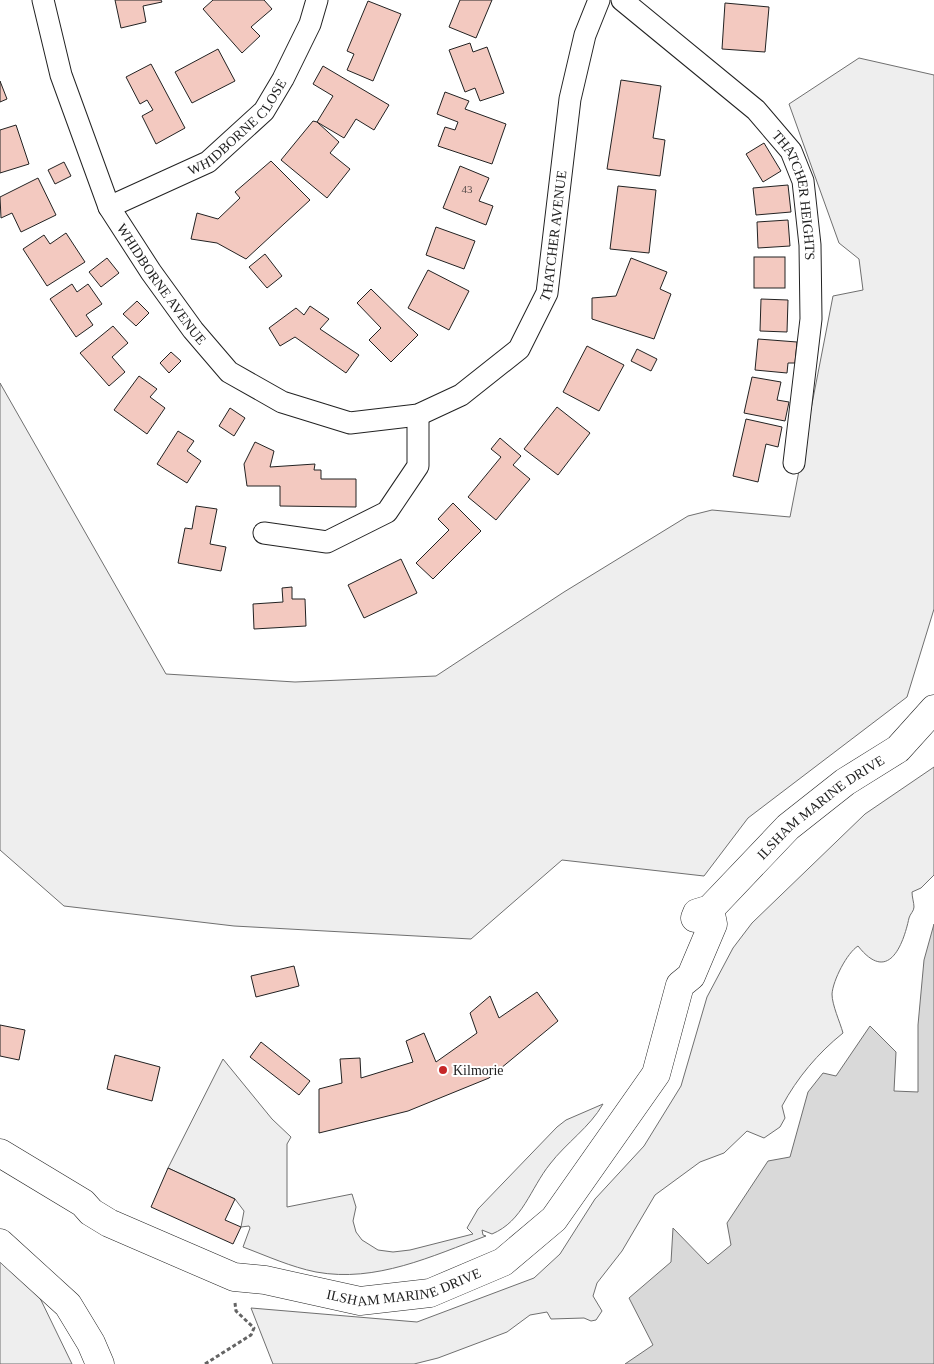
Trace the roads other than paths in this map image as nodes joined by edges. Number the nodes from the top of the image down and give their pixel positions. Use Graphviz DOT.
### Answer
graph roads {
  1 [pos="44,0"];
  2 [pos="317,0"];
  3 [pos="599,0"];
  4 [pos="622,0"];
  5 [pos="109,207"];
  6 [pos="418,415"];
  7 [pos="794,463"];
  8 [pos="264,533"];
  9 [pos="934,709"];
  10 [pos="0,1153"];
  11 [pos="0,1243"];
  12 [pos="100,1364"];
  1 -- 5 [label="street, WHIDBORNE AVENUE"];
  2 -- 5 [label="street, WHIDBORNE CLOSE"];
  3 -- 6 [label="street, THATCHER AVENUE"];
  4 -- 7 [label="street, THATCHER HEIGHTS"];
  5 -- 6 [label="street, WHIDBORNE AVENUE"];
  6 -- 8 [label="street"];
  9 -- 10 [label="street, ILSHAM MARINE DRIVE"];
  11 -- 12 [label="street"];
}
